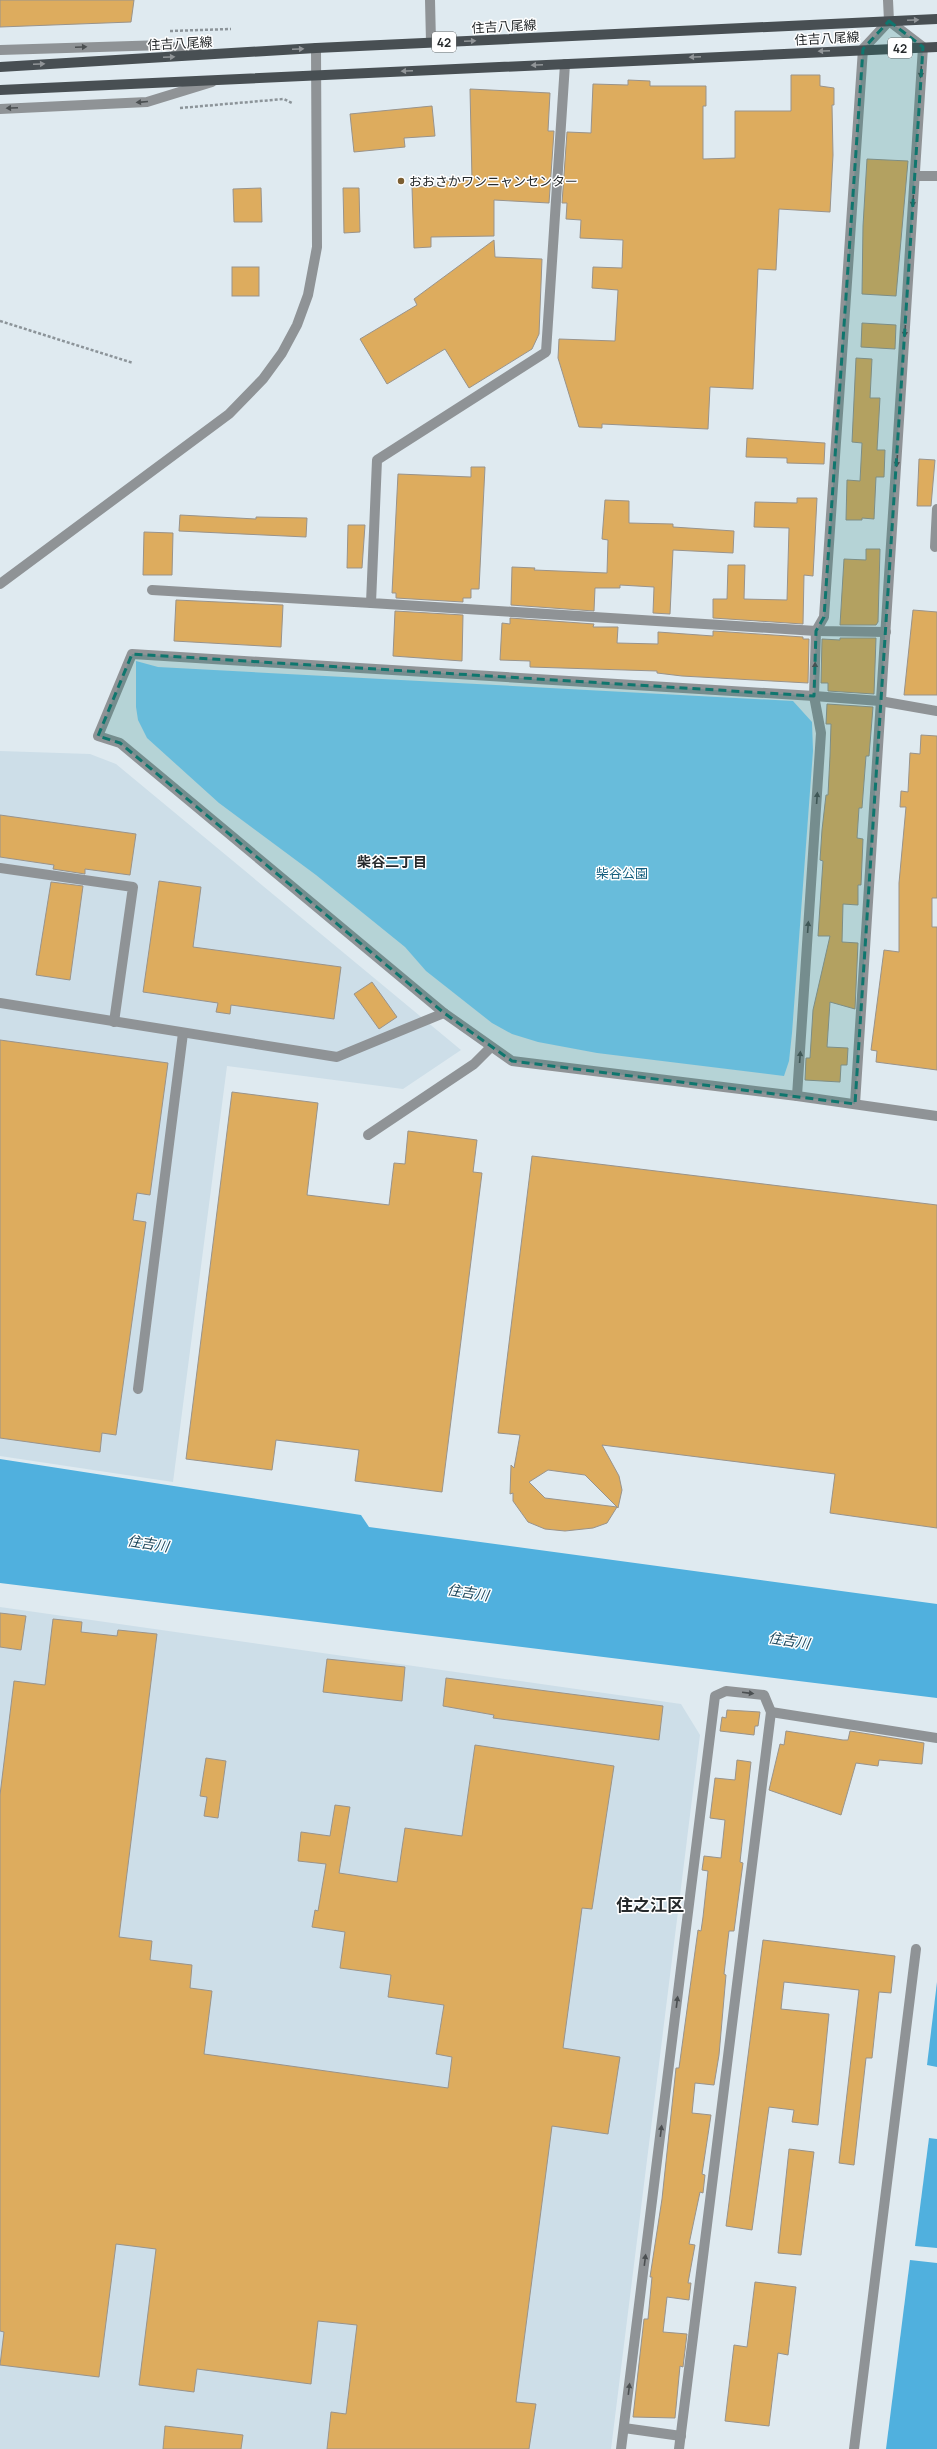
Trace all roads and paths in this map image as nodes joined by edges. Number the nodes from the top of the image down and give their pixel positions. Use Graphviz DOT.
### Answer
graph roads {
  1 [pos="430,0"];
  2 [pos="888,0"];
  3 [pos="937,19"];
  4 [pos="889,21"];
  5 [pos="431,42"];
  6 [pos="923,47"];
  7 [pos="937,47"];
  8 [pos="316,48"];
  9 [pos="863,49"];
  10 [pos="0,50"];
  11 [pos="203,54"];
  12 [pos="566,64"];
  13 [pos="0,67"];
  14 [pos="316,76"];
  15 [pos="220,80"];
  16 [pos="0,90"];
  17 [pos="0,109"];
  18 [pos="915,176"];
  19 [pos="937,176"];
  20 [pos="0,321"];
  21 [pos="133,363"];
  22 [pos="937,509"];
  23 [pos="935,547"];
  24 [pos="0,584"];
  25 [pos="152,590"];
  26 [pos="371,603"];
  27 [pos="816,632"];
  28 [pos="886,632"];
  29 [pos="814,696"];
  30 [pos="880,701"];
  31 [pos="937,711"];
  32 [pos="0,868"];
  33 [pos="0,1003"];
  34 [pos="444,1014"];
  35 [pos="114,1022"];
  36 [pos="183,1033"];
  37 [pos="491,1047"];
  38 [pos="797,1096"];
  39 [pos="855,1104"];
  40 [pos="937,1116"];
  41 [pos="368,1135"];
  42 [pos="138,1389"];
  43 [pos="771,1712"];
  44 [pos="937,1738"];
  45 [pos="916,1949"];
  46 [pos="624,2428"];
  47 [pos="681,2436"];
  48 [pos="621,2449"];
  49 [pos="679,2449"];
  50 [pos="854,2449"];
  1 -- 5 [label="street"];
  2 -- 4 [label="street"];
  4 -- 3 [label="main road, 住吉八尾線 / 42, one-way"];
  5 -- 4 [label="main road, 住吉八尾線 / 42, one-way"];
  4 -- 6 [label="street"];
  4 -- 9 [label="street"];
  5 -- 8 [label="main road, 住吉八尾線 / 42"];
  6 -- 7 [label="main road, 住吉八尾線 / 42"];
  6 -- 9 [label="main road, 住吉八尾線 / 42"];
  6 -- 18 [label="street, one-way"];
  11 -- 8 [label="main road, 住吉八尾線 / 42, one-way"];
  8 -- 14 [label="street"];
  9 -- 12 [label="main road, 住吉八尾線 / 42, one-way"];
  9 -- 27 [label="street"];
  10 -- 11 [label="street, one-way"];
  13 -- 11 [label="main road, 住吉八尾線 / 42, one-way"];
  12 -- 14 [label="main road, 住吉八尾線 / 42, one-way"];
  12 -- 26 [label="street"];
  14 -- 15 [label="main road, 住吉八尾線 / 42"];
  14 -- 24 [label="street"];
  15 -- 16 [label="main road, 住吉八尾線 / 42"];
  15 -- 17 [label="street, one-way"];
  18 -- 19 [label="street"];
  18 -- 28 [label="street, one-way"];
  20 -- 21 [label="path"];
  22 -- 23 [label="street"];
  25 -- 26 [label="street"];
  26 -- 27 [label="street"];
  27 -- 28 [label="street"];
  29 -- 27 [label="street, one-way"];
  28 -- 30 [label="street"];
  29 -- 30 [label="street"];
  29 -- 34 [label="street"];
  38 -- 29 [label="street, one-way"];
  30 -- 31 [label="street"];
  30 -- 39 [label="street"];
  32 -- 35 [label="street"];
  33 -- 35 [label="street"];
  34 -- 36 [label="street"];
  34 -- 37 [label="street"];
  35 -- 36 [label="street"];
  36 -- 42 [label="street"];
  37 -- 38 [label="street"];
  37 -- 41 [label="street"];
  38 -- 39 [label="street"];
  39 -- 40 [label="street"];
  43 -- 44 [label="street"];
  46 -- 43 [label="street, one-way"];
  43 -- 47 [label="street"];
  45 -- 50 [label="street"];
  46 -- 47 [label="street"];
  46 -- 48 [label="street"];
  47 -- 49 [label="street"];
}
